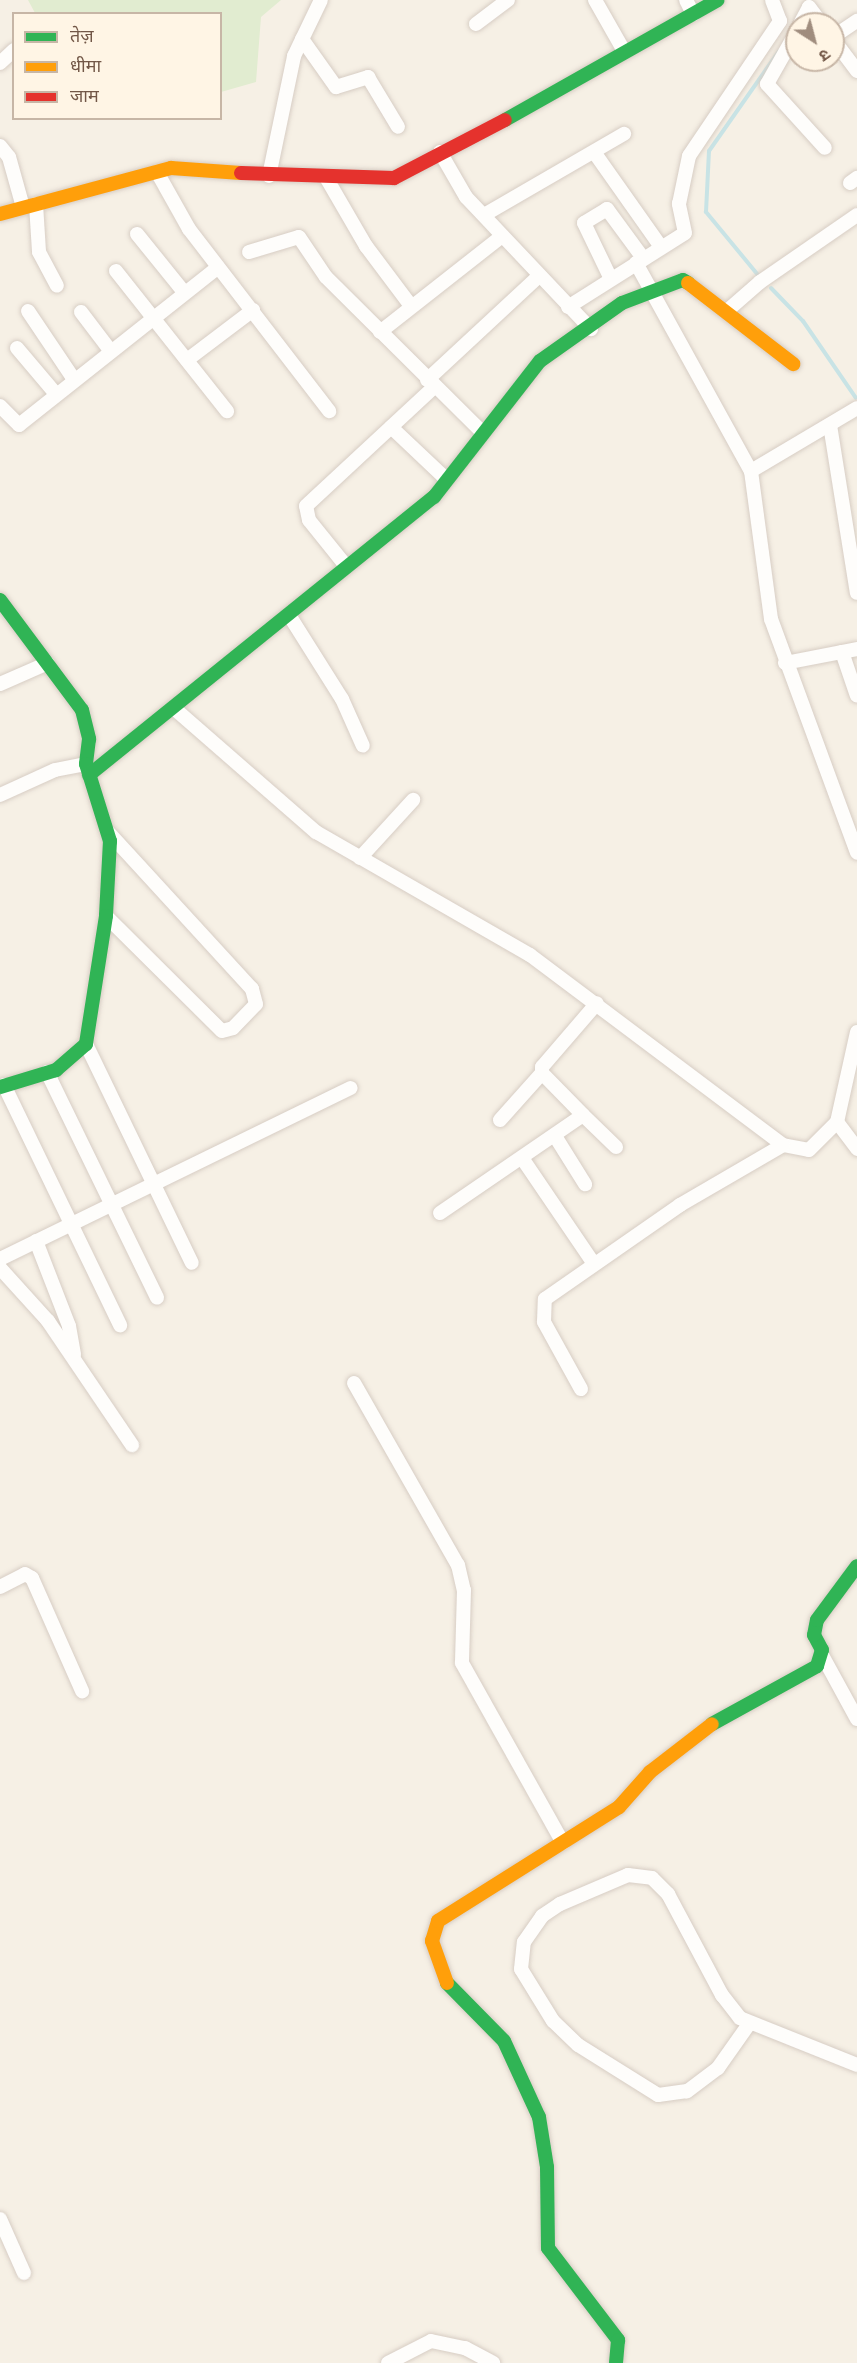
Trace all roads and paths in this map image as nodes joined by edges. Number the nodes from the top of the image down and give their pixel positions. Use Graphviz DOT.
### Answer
graph roads {
  1 [pos="321,0"];
  2 [pos="508,0"];
  3 [pos="595,0"];
  4 [pos="686,0"];
  5 [pos="718,0"];
  6 [pos="772,0"];
  7 [pos="693,14"];
  8 [pos="476,24"];
  9 [pos="302,39"];
  10 [pos="624,51"];
  11 [pos="12,52"];
  12 [pos="785,52"];
  13 [pos="845,54"];
  14 [pos="0,63"];
  15 [pos="857,71"];
  16 [pos="398,127"];
  17 [pos="624,134"];
  18 [pos="0,146"];
  19 [pos="825,148"];
  20 [pos="440,152"];
  21 [pos="594,152"];
  22 [pos="157,172"];
  23 [pos="268,176"];
  24 [pos="327,179"];
  25 [pos="29,206"];
  26 [pos="0,214"];
  27 [pos="484,215"];
  28 [pos="857,215"];
  29 [pos="137,234"];
  30 [pos="502,236"];
  31 [pos="661,247"];
  32 [pos="249,252"];
  33 [pos="640,260"];
  34 [pos="218,267"];
  35 [pos="116,271"];
  36 [pos="539,276"];
  37 [pos="610,277"];
  38 [pos="57,286"];
  39 [pos="184,292"];
  40 [pos="652,292"];
  41 [pos="411,306"];
  42 [pos="568,307"];
  43 [pos="252,310"];
  44 [pos="728,310"];
  45 [pos="28,311"];
  46 [pos="81,312"];
  47 [pos="151,315"];
  48 [pos="591,328"];
  49 [pos="380,332"];
  50 [pos="17,348"];
  51 [pos="110,350"];
  52 [pos="187,360"];
  53 [pos="793,364"];
  54 [pos="73,378"];
  55 [pos="431,383"];
  56 [pos="55,393"];
  57 [pos="0,406"];
  58 [pos="857,408"];
  59 [pos="227,411"];
  60 [pos="329,411"];
  61 [pos="830,425"];
  62 [pos="391,427"];
  63 [pos="483,433"];
  64 [pos="751,471"];
  65 [pos="447,480"];
  66 [pos="346,566"];
  67 [pos="857,593"];
  68 [pos="0,600"];
  69 [pos="289,615"];
  70 [pos="857,649"];
  71 [pos="842,652"];
  72 [pos="48,663"];
  73 [pos="785,663"];
  74 [pos="0,684"];
  75 [pos="857,696"];
  76 [pos="176,710"];
  77 [pos="363,747"];
  78 [pos="88,770"];
  79 [pos="0,795"];
  80 [pos="413,800"];
  81 [pos="108,832"];
  82 [pos="857,853"];
  83 [pos="360,858"];
  84 [pos="106,916"];
  85 [pos="597,1003"];
  86 [pos="857,1032"];
  87 [pos="86,1044"];
  88 [pos="47,1072"];
  89 [pos="542,1073"];
  90 [pos="2,1086"];
  91 [pos="350,1088"];
  92 [pos="583,1115"];
  93 [pos="500,1120"];
  94 [pos="837,1122"];
  95 [pos="555,1136"];
  96 [pos="783,1145"];
  97 [pos="616,1147"];
  98 [pos="857,1149"];
  99 [pos="522,1158"];
  100 [pos="156,1182"];
  101 [pos="585,1184"];
  102 [pos="109,1205"];
  103 [pos="440,1213"];
  104 [pos="72,1224"];
  105 [pos="36,1241"];
  106 [pos="0,1259"];
  107 [pos="192,1263"];
  108 [pos="594,1264"];
  109 [pos="0,1268"];
  110 [pos="157,1298"];
  111 [pos="120,1325"];
  112 [pos="74,1355"];
  113 [pos="354,1383"];
  114 [pos="581,1389"];
  115 [pos="132,1445"];
  116 [pos="857,1566"];
  117 [pos="0,1587"];
  118 [pos="822,1653"];
  119 [pos="82,1691"];
  120 [pos="857,1719"];
  121 [pos="562,1843"];
  122 [pos="749,2024"];
  123 [pos="857,2065"];
  124 [pos="0,2219"];
  125 [pos="24,2273"];
  126 [pos="388,2363"];
  127 [pos="493,2363"];
  128 [pos="616,2363"];
  1 -- 9 [label="street"];
  2 -- 8 [label="street"];
  3 -- 10 [label="street"];
  4 -- 7 [label="street"];
  5 -- 7 [label="street"];
  6 -- 31 [label="street"];
  7 -- 10 [label="street"];
  9 -- 16 [label="street"];
  9 -- 23 [label="street"];
  10 -- 20 [label="street"];
  11 -- 14 [label="street"];
  12 -- 19 [label="street"];
  13 -- 15 [label="street"];
  17 -- 21 [label="street"];
  18 -- 25 [label="street"];
  20 -- 24 [label="street"];
  20 -- 27 [label="street"];
  21 -- 27 [label="street"];
  21 -- 31 [label="street"];
  22 -- 23 [label="street"];
  22 -- 25 [label="street"];
  22 -- 34 [label="street"];
  23 -- 24 [label="street"];
  24 -- 41 [label="street"];
  25 -- 26 [label="street"];
  25 -- 38 [label="street"];
  27 -- 30 [label="street"];
  28 -- 44 [label="street"];
  29 -- 39 [label="street"];
  30 -- 36 [label="street"];
  30 -- 41 [label="street"];
  31 -- 33 [label="street"];
  32 -- 49 [label="street"];
  33 -- 37 [label="street"];
  33 -- 37 [label="street"];
  33 -- 40 [label="street"];
  34 -- 39 [label="street"];
  34 -- 43 [label="street"];
  35 -- 47 [label="street"];
  36 -- 42 [label="street"];
  36 -- 55 [label="street"];
  37 -- 42 [label="street"];
  39 -- 47 [label="street"];
  40 -- 44 [label="street"];
  40 -- 48 [label="street"];
  40 -- 64 [label="street"];
  41 -- 49 [label="street"];
  42 -- 48 [label="street"];
  43 -- 52 [label="street"];
  43 -- 60 [label="street"];
  44 -- 53 [label="street"];
  45 -- 54 [label="street"];
  46 -- 51 [label="street"];
  47 -- 51 [label="street"];
  47 -- 52 [label="street"];
  48 -- 63 [label="street"];
  49 -- 55 [label="street"];
  50 -- 56 [label="street"];
  51 -- 54 [label="street"];
  52 -- 59 [label="street"];
  54 -- 56 [label="street"];
  55 -- 62 [label="street"];
  55 -- 63 [label="street"];
  56 -- 57 [label="street"];
  58 -- 61 [label="street"];
  61 -- 64 [label="street"];
  61 -- 67 [label="street"];
  62 -- 65 [label="street"];
  62 -- 66 [label="street"];
  63 -- 65 [label="street"];
  64 -- 73 [label="street"];
  65 -- 66 [label="street"];
  66 -- 69 [label="street"];
  68 -- 72 [label="street"];
  69 -- 76 [label="street"];
  69 -- 77 [label="street"];
  70 -- 71 [label="street"];
  71 -- 73 [label="street"];
  71 -- 75 [label="street"];
  72 -- 74 [label="street"];
  72 -- 78 [label="street"];
  73 -- 82 [label="street"];
  76 -- 78 [label="street"];
  76 -- 83 [label="street"];
  78 -- 79 [label="street"];
  78 -- 81 [label="street"];
  80 -- 83 [label="street"];
  81 -- 84 [label="street"];
  81 -- 84 [label="street"];
  83 -- 85 [label="street"];
  84 -- 87 [label="street"];
  85 -- 89 [label="street"];
  85 -- 96 [label="street"];
  86 -- 94 [label="street"];
  87 -- 88 [label="street"];
  87 -- 100 [label="street"];
  88 -- 90 [label="street"];
  88 -- 102 [label="street"];
  89 -- 92 [label="street"];
  89 -- 93 [label="street"];
  90 -- 104 [label="street"];
  91 -- 100 [label="street"];
  92 -- 95 [label="street"];
  92 -- 97 [label="street"];
  94 -- 96 [label="street"];
  94 -- 98 [label="street"];
  95 -- 99 [label="street"];
  95 -- 101 [label="street"];
  96 -- 108 [label="street"];
  99 -- 103 [label="street"];
  99 -- 108 [label="street"];
  100 -- 102 [label="street"];
  100 -- 107 [label="street"];
  102 -- 104 [label="street"];
  102 -- 110 [label="street"];
  104 -- 105 [label="street"];
  104 -- 111 [label="street"];
  105 -- 106 [label="street"];
  105 -- 112 [label="street"];
  108 -- 114 [label="street"];
  109 -- 112 [label="street"];
  112 -- 115 [label="street"];
  113 -- 121 [label="street"];
  116 -- 118 [label="street"];
  117 -- 119 [label="street"];
  118 -- 120 [label="street"];
  118 -- 121 [label="street"];
  121 -- 128 [label="street"];
  122 -- 122 [label="street"];
  122 -- 123 [label="street"];
  124 -- 125 [label="street"];
  126 -- 127 [label="street"];
}
